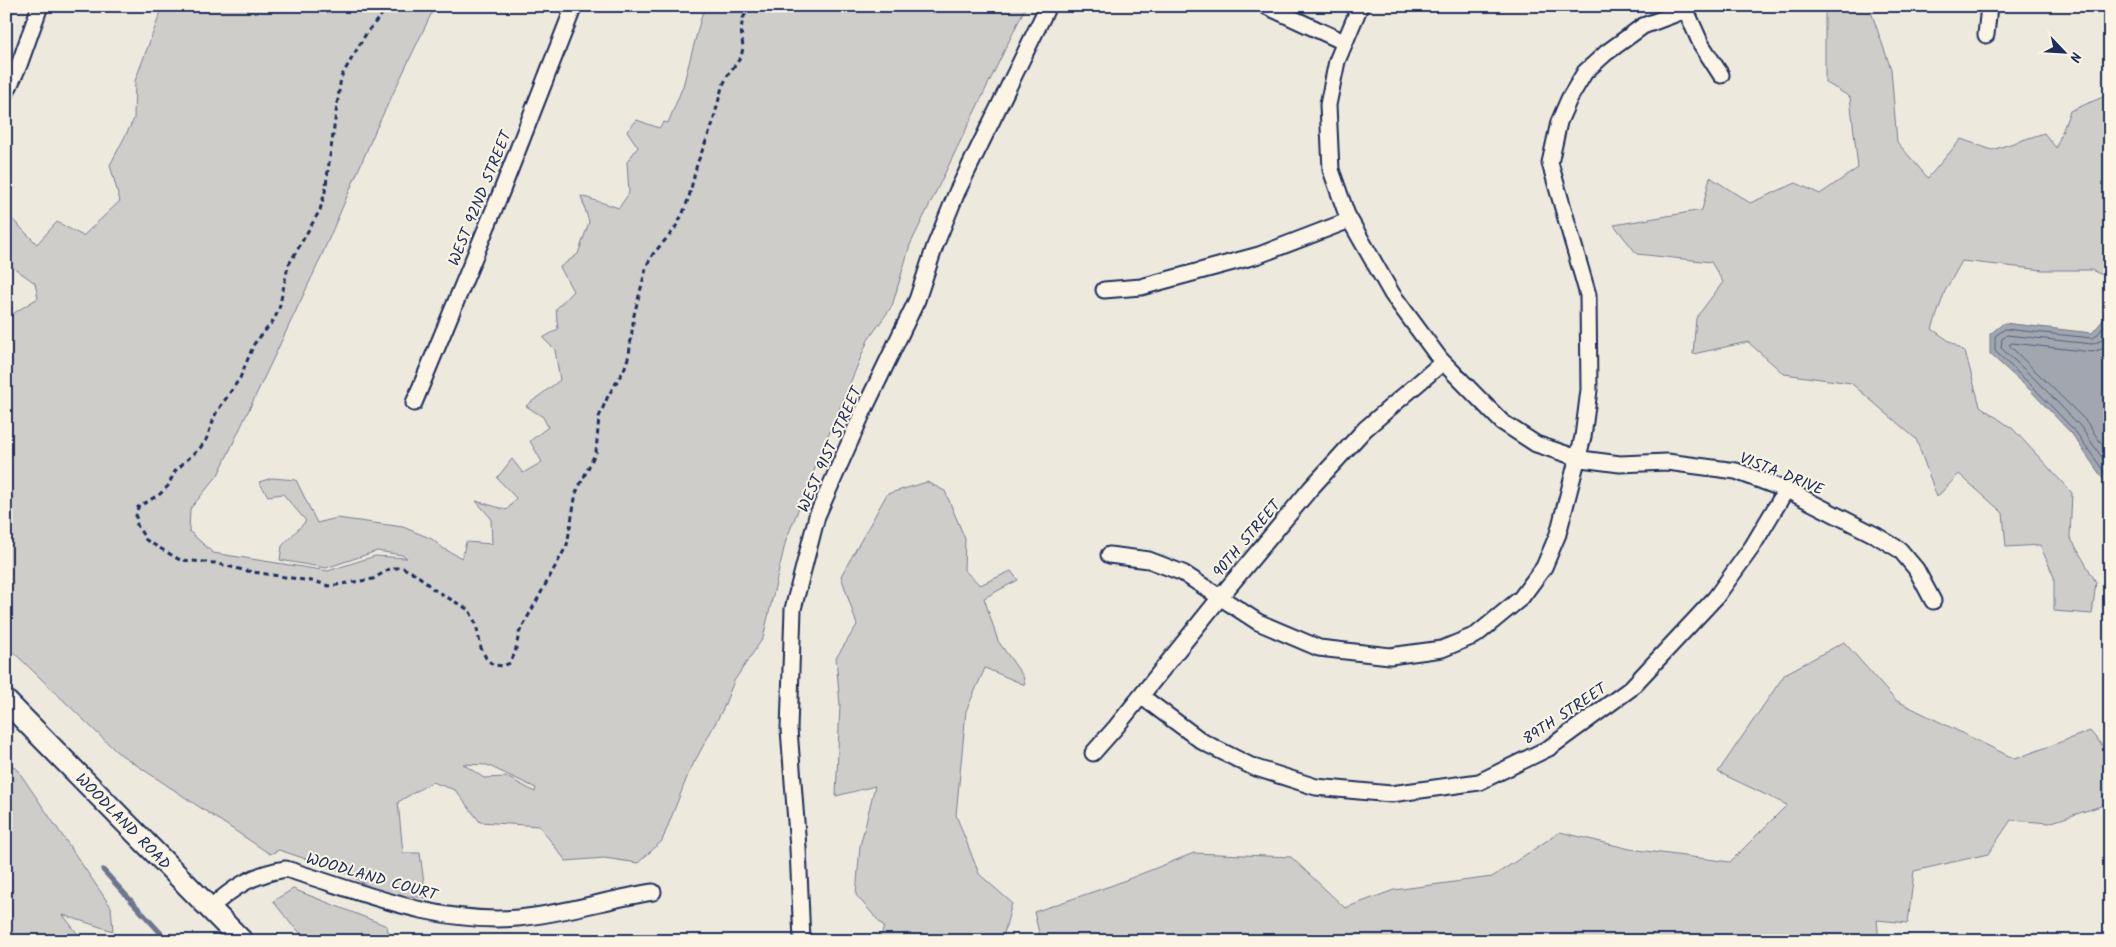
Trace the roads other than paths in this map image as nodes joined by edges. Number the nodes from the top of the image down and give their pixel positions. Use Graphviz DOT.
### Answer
graph roads {
  1 [pos="40,6"];
  2 [pos="574,6"];
  3 [pos="1048,6"];
  4 [pos="1266,6"];
  5 [pos="1360,6"];
  6 [pos="1989,6"];
  7 [pos="1685,8"];
  8 [pos="1986,35"];
  9 [pos="1344,42"];
  10 [pos="1721,75"];
  11 [pos="6,92"];
  12 [pos="1350,220"];
  13 [pos="1104,290"];
  14 [pos="1443,362"];
  15 [pos="414,403"];
  16 [pos="1578,458"];
  17 [pos="1786,490"];
  18 [pos="1109,555"];
  19 [pos="1220,596"];
  20 [pos="1933,601"];
  21 [pos="1141,696"];
  22 [pos="6,701"];
  23 [pos="1092,753"];
  24 [pos="653,892"];
  25 [pos="210,908"];
  26 [pos="242,941"];
  27 [pos="802,941"];
  1 -- 11 [label="street"];
  2 -- 15 [label="street, WEST 92ND STREET"];
  3 -- 27 [label="street, WEST 91ST STREET"];
  4 -- 9 [label="street"];
  5 -- 9 [label="street, VISTA DRIVE"];
  6 -- 8 [label="street"];
  7 -- 10 [label="street"];
  7 -- 16 [label="street"];
  9 -- 12 [label="street, VISTA DRIVE"];
  12 -- 13 [label="street"];
  12 -- 14 [label="street, VISTA DRIVE"];
  14 -- 16 [label="street, VISTA DRIVE"];
  14 -- 19 [label="street, 90TH STREET"];
  16 -- 17 [label="street, VISTA DRIVE"];
  16 -- 19 [label="street"];
  17 -- 20 [label="street, VISTA DRIVE"];
  17 -- 21 [label="street, 89TH STREET"];
  18 -- 19 [label="street"];
  19 -- 21 [label="street, 90TH STREET"];
  21 -- 23 [label="street, 90TH STREET"];
  22 -- 25 [label="main road, WOODLAND ROAD"];
  24 -- 25 [label="street, WOODLAND COURT"];
  25 -- 26 [label="main road, WOODLAND ROAD"];
}
